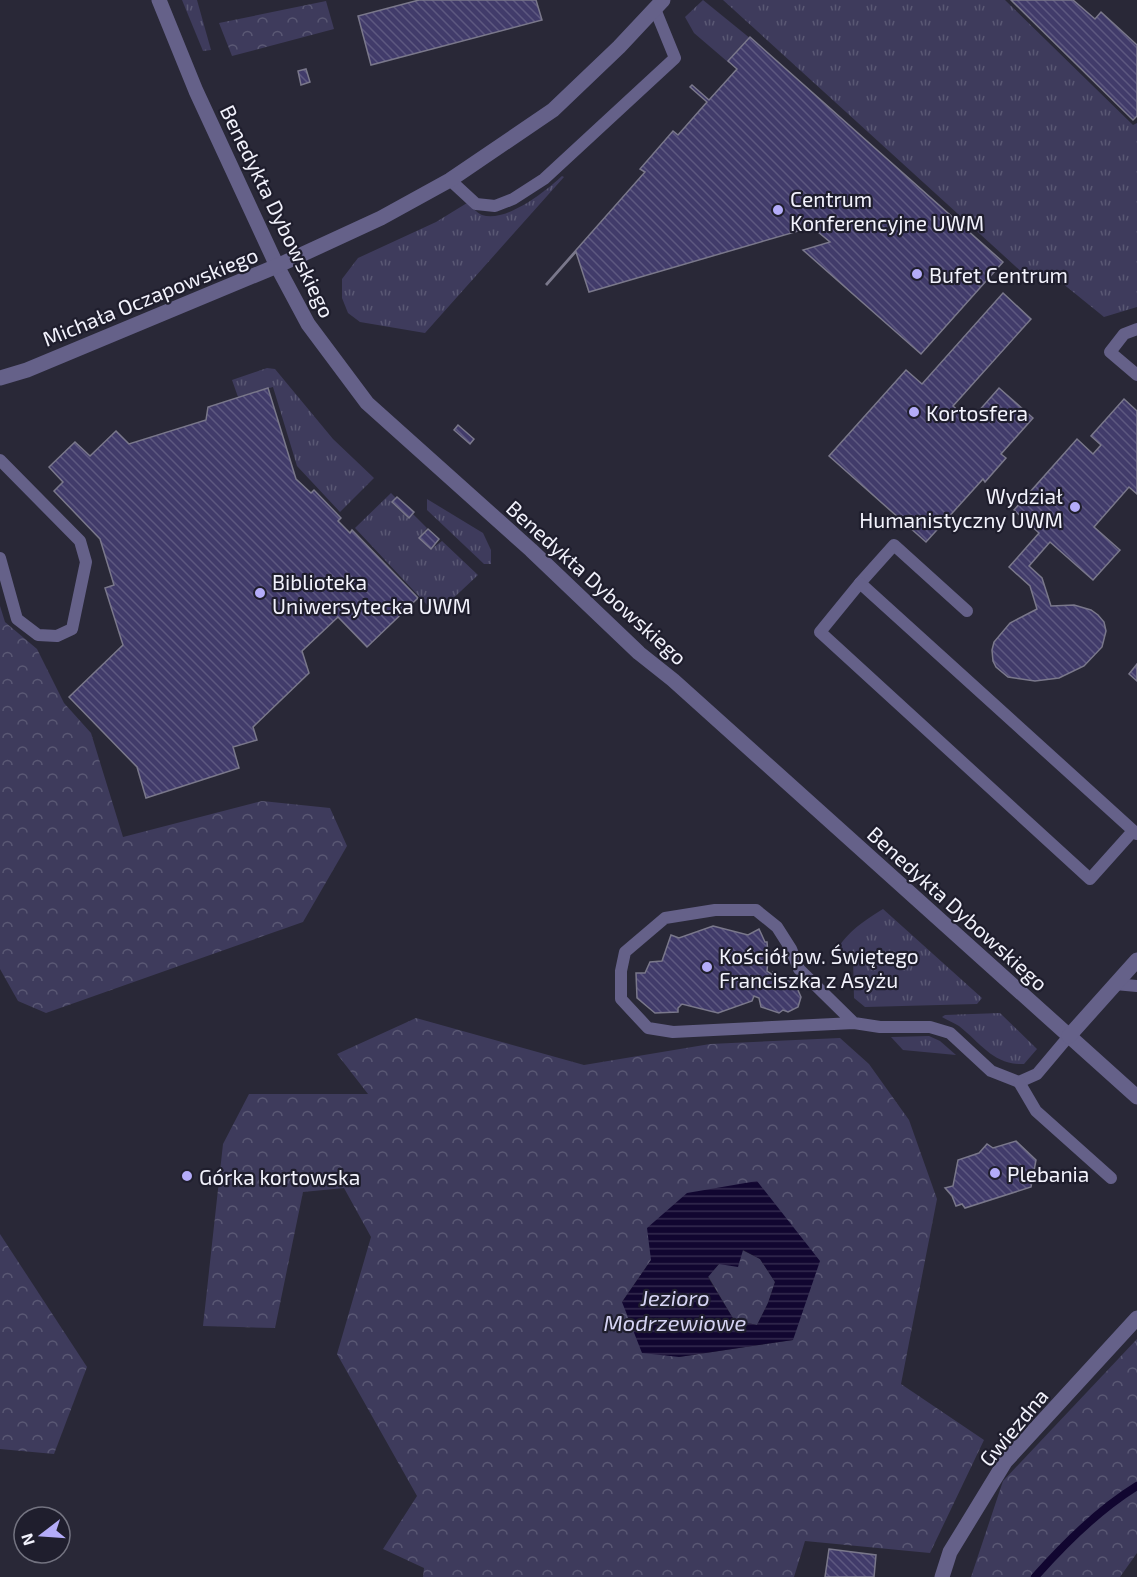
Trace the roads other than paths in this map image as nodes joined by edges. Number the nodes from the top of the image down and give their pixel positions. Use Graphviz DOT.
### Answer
graph roads {
  1 [pos="159,0"];
  2 [pos="659,4"];
  3 [pos="450,180"];
  4 [pos="277,266"];
  5 [pos="1137,329"];
  6 [pos="1137,375"];
  7 [pos="0,378"];
  8 [pos="0,460"];
  9 [pos="0,558"];
  10 [pos="860,583"];
  11 [pos="967,611"];
  12 [pos="1135,833"];
  13 [pos="1137,960"];
  14 [pos="1115,984"];
  15 [pos="1137,986"];
  16 [pos="854,1023"];
  17 [pos="1069,1036"];
  18 [pos="1018,1082"];
  19 [pos="1137,1097"];
  20 [pos="1111,1178"];
  21 [pos="1137,1318"];
  22 [pos="942,1577"];
  1 -- 4 [label="street, Benedykta Dybowskiego"];
  2 -- 3 [label="street, Michała Oczapowskiego"];
  2 -- 3 [label="lane"];
  3 -- 4 [label="street, Michała Oczapowskiego"];
  4 -- 7 [label="street, Michała Oczapowskiego"];
  4 -- 17 [label="street, Benedykta Dybowskiego"];
  5 -- 6 [label="lane"];
  8 -- 9 [label="lane"];
  10 -- 11 [label="lane"];
  10 -- 12 [label="lane"];
  10 -- 12 [label="lane"];
  13 -- 14 [label="street"];
  14 -- 15 [label="lane"];
  14 -- 17 [label="street"];
  16 -- 16 [label="lane"];
  16 -- 18 [label="lane"];
  17 -- 18 [label="lane"];
  17 -- 19 [label="street, Benedykta Dybowskiego"];
  18 -- 20 [label="lane"];
  21 -- 22 [label="street, Gwiezdna"];
}
